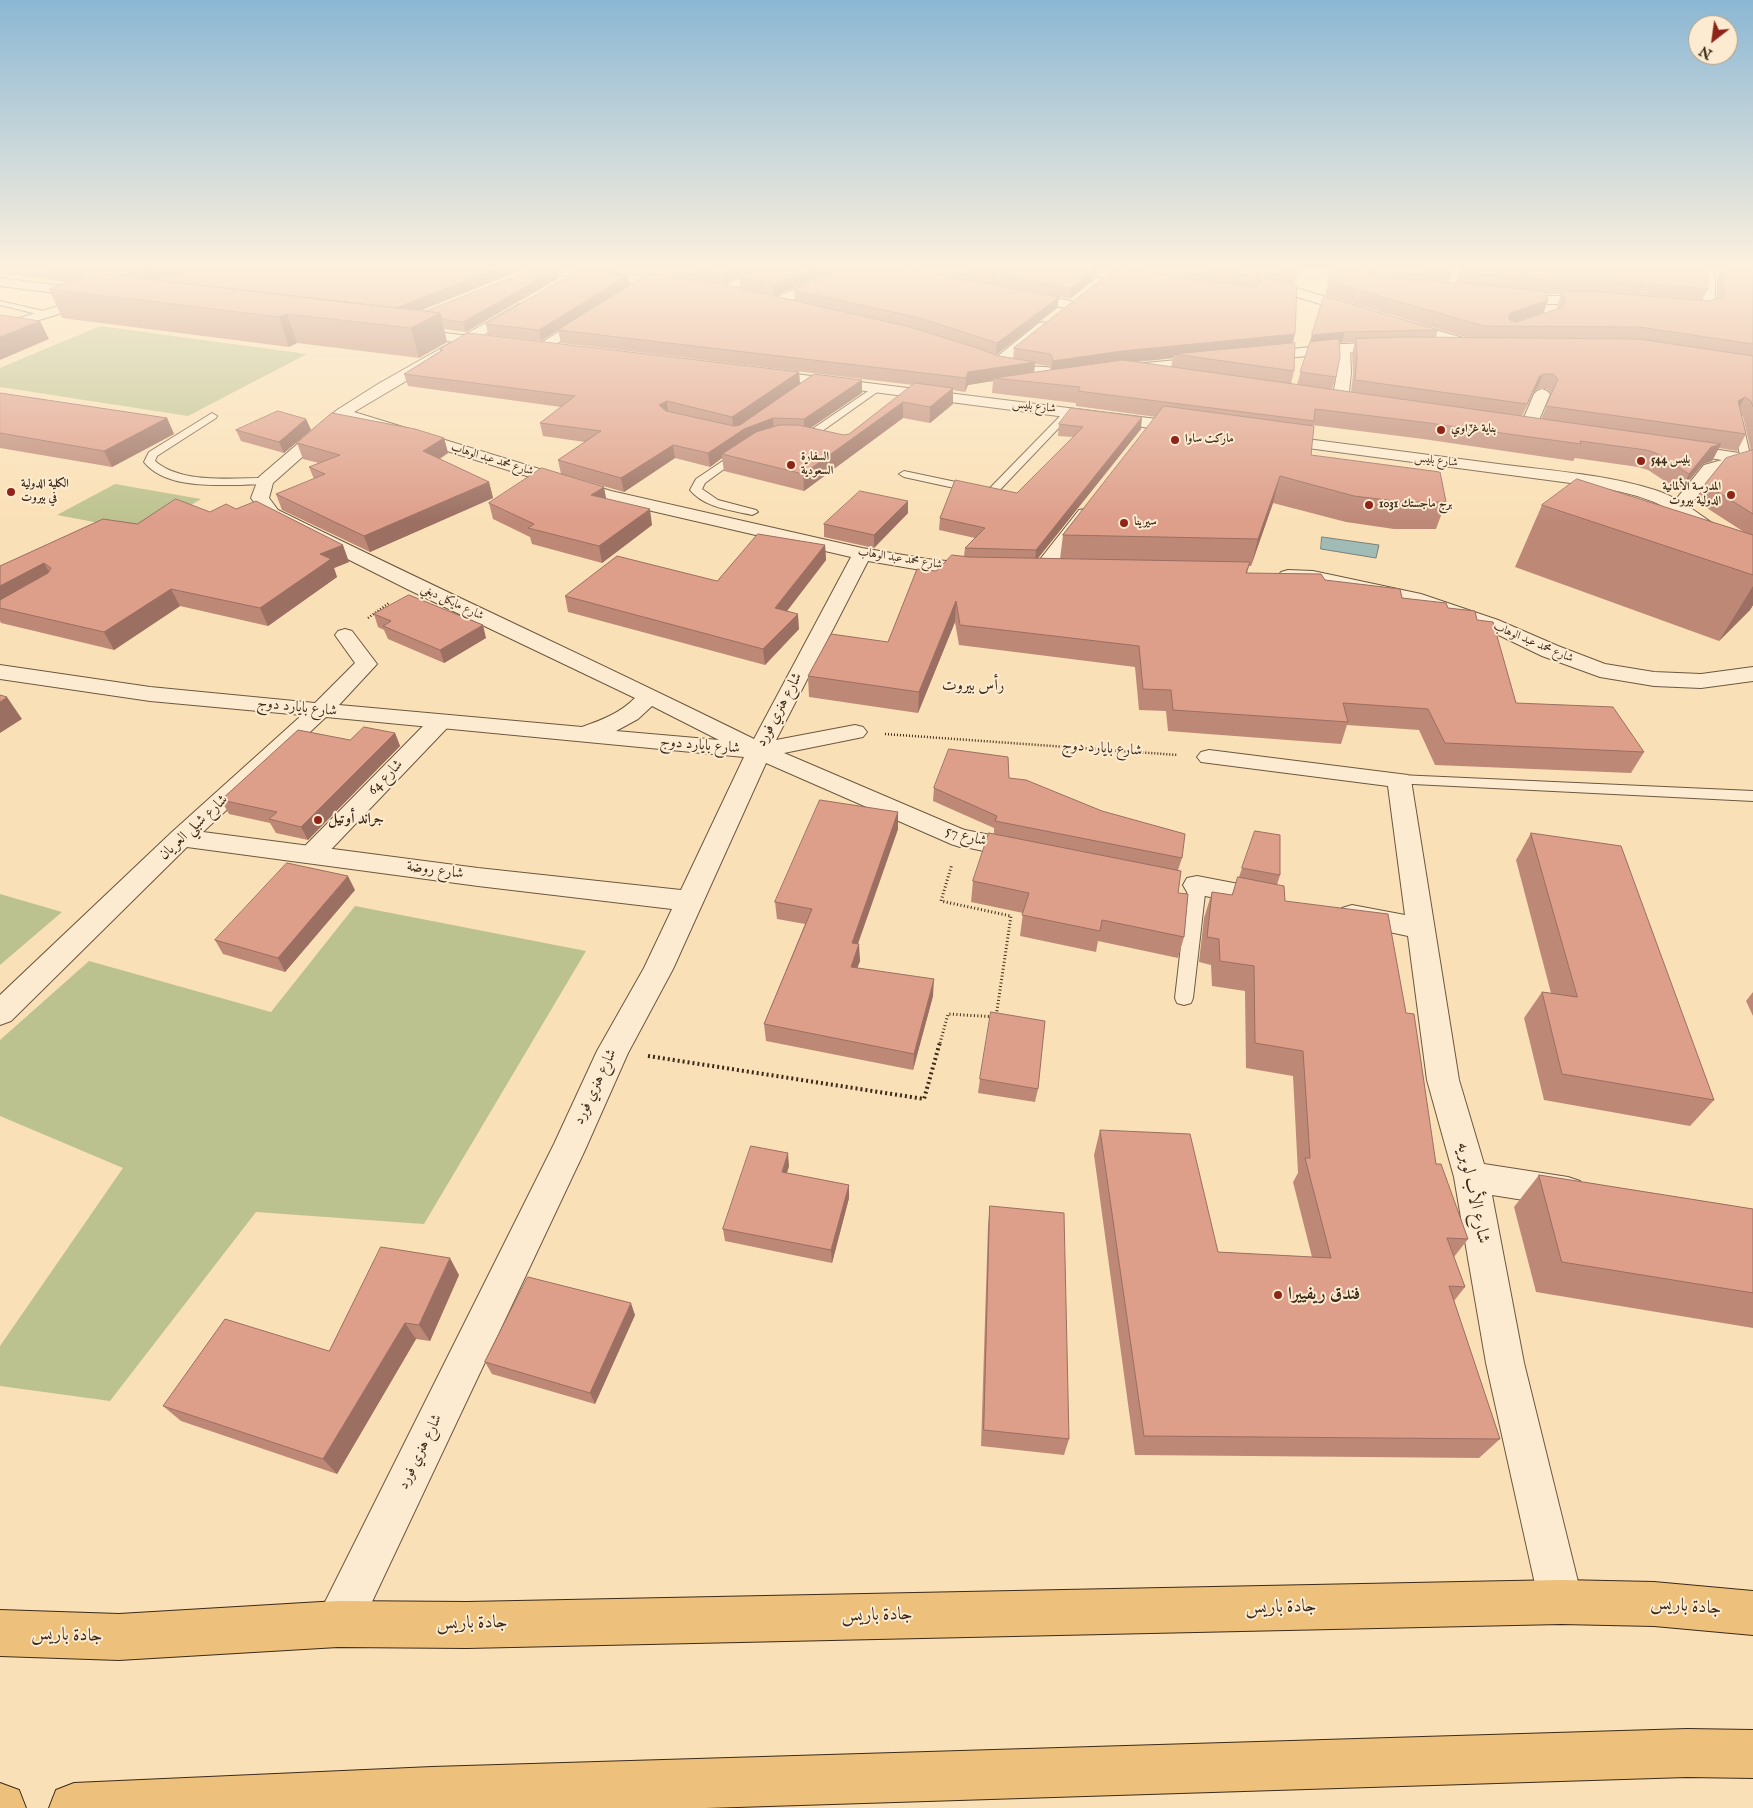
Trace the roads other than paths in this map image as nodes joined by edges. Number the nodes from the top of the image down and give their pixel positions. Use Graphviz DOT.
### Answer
graph roads {
  1 [pos="441,353"];
  2 [pos="1020,353"];
  3 [pos="1286,353"];
  4 [pos="1343,353"];
  5 [pos="982,356"];
  6 [pos="1248,357"];
  7 [pos="1220,360"];
  8 [pos="746,372"];
  9 [pos="1000,373"];
  10 [pos="1187,379"];
  11 [pos="815,380"];
  12 [pos="968,383"];
  13 [pos="1022,383"];
  14 [pos="877,388"];
  15 [pos="799,392"];
  16 [pos="1542,394"];
  17 [pos="907,396"];
  18 [pos="979,400"];
  19 [pos="1339,401"];
  20 [pos="1069,412"];
  21 [pos="342,414"];
  22 [pos="212,416"];
  23 [pos="1736,418"];
  24 [pos="1155,424"];
  25 [pos="1509,424"];
  26 [pos="1528,427"];
  27 [pos="1204,430"];
  28 [pos="1548,430"];
  29 [pos="785,435"];
  30 [pos="1263,438"];
  31 [pos="1143,440"];
  32 [pos="750,446"];
  33 [pos="1667,447"];
  34 [pos="1750,459"];
  35 [pos="904,474"];
  36 [pos="265,481"];
  37 [pos="1095,502"];
  38 [pos="1679,506"];
  39 [pos="752,512"];
  40 [pos="862,554"];
  41 [pos="1753,554"];
  42 [pos="995,570"];
  43 [pos="1061,571"];
  44 [pos="1265,575"];
  45 [pos="345,635"];
  46 [pos="0,672"];
  47 [pos="1753,674"];
  48 [pos="649,696"];
  49 [pos="320,711"];
  50 [pos="440,722"];
  51 [pos="855,732"];
  52 [pos="583,734"];
  53 [pos="759,751"];
  54 [pos="1209,757"];
  55 [pos="1400,780"];
  56 [pos="1753,796"];
  57 [pos="181,838"];
  58 [pos="312,854"];
  59 [pos="1045,855"];
  60 [pos="1187,884"];
  61 [pos="689,902"];
  62 [pos="1294,904"];
  63 [pos="1324,910"];
  64 [pos="1422,928"];
  65 [pos="1184,998"];
  66 [pos="0,1013"];
  67 [pos="1471,1176"];
  68 [pos="1598,1197"];
  69 [pos="1561,1602"];
  70 [pos="1753,1614"];
  71 [pos="338,1624"];
  72 [pos="0,1633"];
  73 [pos="1753,1754"];
  74 [pos="74,1808"];
  1 -- 21 [label="street"];
  2 -- 9 [label="street"];
  3 -- 6 [label="street"];
  4 -- 19 [label="street"];
  5 -- 9 [label="street"];
  7 -- 10 [label="street"];
  8 -- 11 [label="street, شارع بليس"];
  9 -- 13 [label="street"];
  9 -- 18 [label="street"];
  11 -- 14 [label="street, شارع بليس"];
  11 -- 15 [label="lane"];
  12 -- 17 [label="street"];
  14 -- 17 [label="street, شارع بليس"];
  14 -- 29 [label="lane"];
  16 -- 26 [label="street"];
  17 -- 18 [label="street, شارع بليس"];
  18 -- 20 [label="street, شارع بليس"];
  20 -- 24 [label="street, شارع بليس"];
  20 -- 35 [label="lane"];
  21 -- 36 [label="street"];
  21 -- 40 [label="street, شارع محمد عبد الوهاب"];
  22 -- 36 [label="lane"];
  23 -- 34 [label="lane"];
  24 -- 27 [label="street, شارع بليس"];
  24 -- 31 [label="street"];
  25 -- 26 [label="street"];
  26 -- 28 [label="street"];
  30 -- 38 [label="street, شارع بليس"];
  32 -- 39 [label="lane"];
  33 -- 34 [label="street"];
  34 -- 38 [label="street"];
  36 -- 48 [label="street, شارع مايكل دبغي"];
  37 -- 43 [label="street"];
  38 -- 41 [label="street, شارع بليس"];
  40 -- 42 [label="street, شارع محمد عبد الوهاب"];
  40 -- 53 [label="street, شارع هنري فورد"];
  44 -- 47 [label="street, شارع محمد عبد الوهاب"];
  45 -- 49 [label="street, شارع شبلي العريان"];
  46 -- 49 [label="street, شارع بايارد دوج"];
  48 -- 52 [label="street"];
  48 -- 53 [label="street, شارع مايكل دبغي"];
  49 -- 50 [label="street, شارع بايارد دوج"];
  49 -- 57 [label="street, شارع شبلي العريان"];
  50 -- 52 [label="street, شارع بايارد دوج"];
  50 -- 58 [label="street, شارع 64"];
  51 -- 53 [label="street, شارع بايارد دوج"];
  52 -- 53 [label="street, شارع بايارد دوج"];
  53 -- 59 [label="street, شارع 57"];
  53 -- 61 [label="street, شارع هنري فورد"];
  54 -- 55 [label="street"];
  55 -- 56 [label="lane"];
  55 -- 64 [label="street, شارع الأب لوبريه"];
  57 -- 58 [label="street, شارع روضة"];
  57 -- 66 [label="street, شارع شبلي العريان"];
  58 -- 61 [label="street, شارع روضة"];
  60 -- 62 [label="street"];
  60 -- 65 [label="lane"];
  61 -- 71 [label="street, شارع هنري فورد"];
  63 -- 64 [label="street"];
  64 -- 67 [label="street, شارع الأب لوبريه"];
  67 -- 68 [label="street"];
  67 -- 69 [label="street, شارع الأب لوبريه"];
  69 -- 70 [label="highway, جادة باريس"];
  69 -- 71 [label="highway, جادة باريس"];
  71 -- 72 [label="highway, جادة باريس"];
  73 -- 74 [label="highway"];
}
